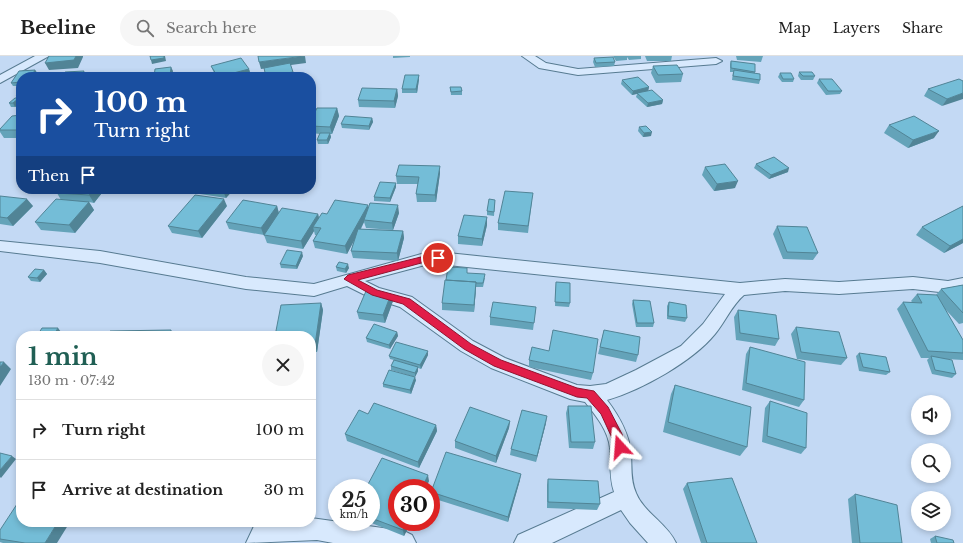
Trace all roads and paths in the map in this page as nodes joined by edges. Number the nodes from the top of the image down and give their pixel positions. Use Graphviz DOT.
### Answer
graph roads {
  1 [pos="44,56"];
  2 [pos="527,56"];
  3 [pos="716,61"];
  4 [pos="0,80"];
  5 [pos="0,246"];
  6 [pos="348,279"];
  7 [pos="963,284"];
  8 [pos="740,289"];
  9 [pos="590,394"];
  10 [pos="626,497"];
  11 [pos="258,543"];
  12 [pos="404,543"];
  13 [pos="526,543"];
  14 [pos="664,543"];
  1 -- 4 [label="street"];
  2 -- 3 [label="street"];
  5 -- 6 [label="street"];
  6 -- 8 [label="street"];
  6 -- 9 [label="street"];
  7 -- 8 [label="street"];
  8 -- 9 [label="street"];
  9 -- 10 [label="street"];
  10 -- 13 [label="street"];
  10 -- 14 [label="street"];
  11 -- 12 [label="street"];
}
